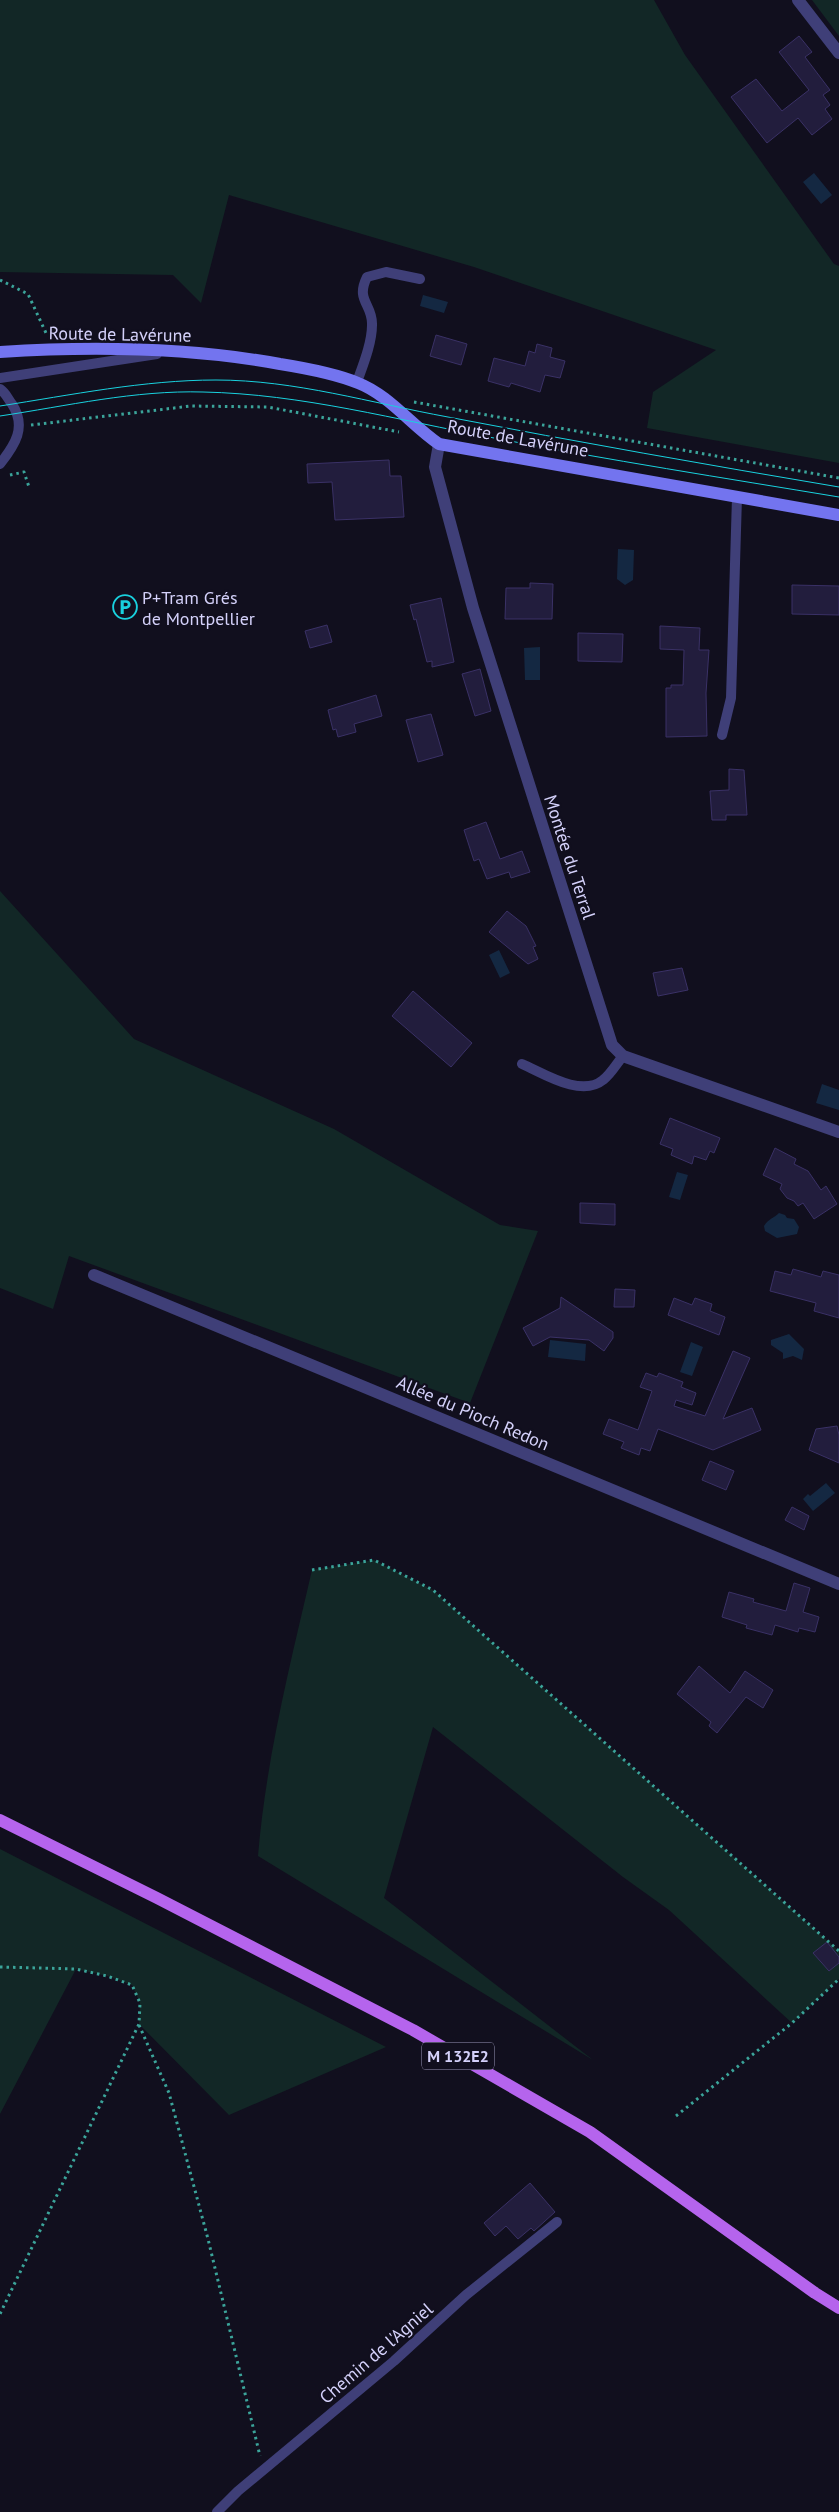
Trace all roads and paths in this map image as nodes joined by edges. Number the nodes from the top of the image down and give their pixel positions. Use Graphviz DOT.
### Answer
graph roads {
  1 [pos="798,0"];
  2 [pos="839,53"];
  3 [pos="420,279"];
  4 [pos="0,280"];
  5 [pos="37,333"];
  6 [pos="46,333"];
  7 [pos="54,333"];
  8 [pos="177,351"];
  9 [pos="0,352"];
  10 [pos="0,378"];
  11 [pos="357,382"];
  12 [pos="0,389"];
  13 [pos="412,402"];
  14 [pos="440,444"];
  15 [pos="0,464"];
  16 [pos="8,475"];
  17 [pos="839,478"];
  18 [pos="29,487"];
  19 [pos="737,496"];
  20 [pos="839,515"];
  21 [pos="722,735"];
  22 [pos="623,1056"];
  23 [pos="522,1064"];
  24 [pos="839,1132"];
  25 [pos="94,1275"];
  26 [pos="312,1570"];
  27 [pos="839,1584"];
  28 [pos="0,1820"];
  29 [pos="839,1951"];
  30 [pos="0,1967"];
  31 [pos="839,1979"];
  32 [pos="139,2024"];
  33 [pos="676,2116"];
  34 [pos="557,2222"];
  35 [pos="839,2308"];
  36 [pos="0,2314"];
  37 [pos="263,2472"];
  38 [pos="217,2512"];
  1 -- 2 [label="street"];
  3 -- 11 [label="lane"];
  4 -- 6 [label="path"];
  5 -- 6 [label="path"];
  6 -- 7 [label="path"];
  8 -- 9 [label="main road, Route de Lavérune"];
  8 -- 10 [label="lane"];
  8 -- 11 [label="main road, Route de Lavérune"];
  11 -- 14 [label="main road, Route de Lavérune"];
  12 -- 15 [label="lane"];
  13 -- 17 [label="path"];
  14 -- 19 [label="main road, Route de Lavérune"];
  14 -- 22 [label="street, Montée du Terral"];
  16 -- 18 [label="path"];
  19 -- 20 [label="main road, Route de Lavérune"];
  19 -- 21 [label="lane"];
  22 -- 23 [label="lane"];
  22 -- 24 [label="street"];
  25 -- 27 [label="street, Allée du Pioch Redon"];
  26 -- 29 [label="path"];
  28 -- 35 [label="main road, M 132E2"];
  30 -- 32 [label="path"];
  31 -- 33 [label="path"];
  32 -- 36 [label="path"];
  32 -- 37 [label="path"];
  34 -- 37 [label="lane, Chemin de l'Agniel"];
  37 -- 38 [label="lane, Chemin de l'Agniel"];
}
